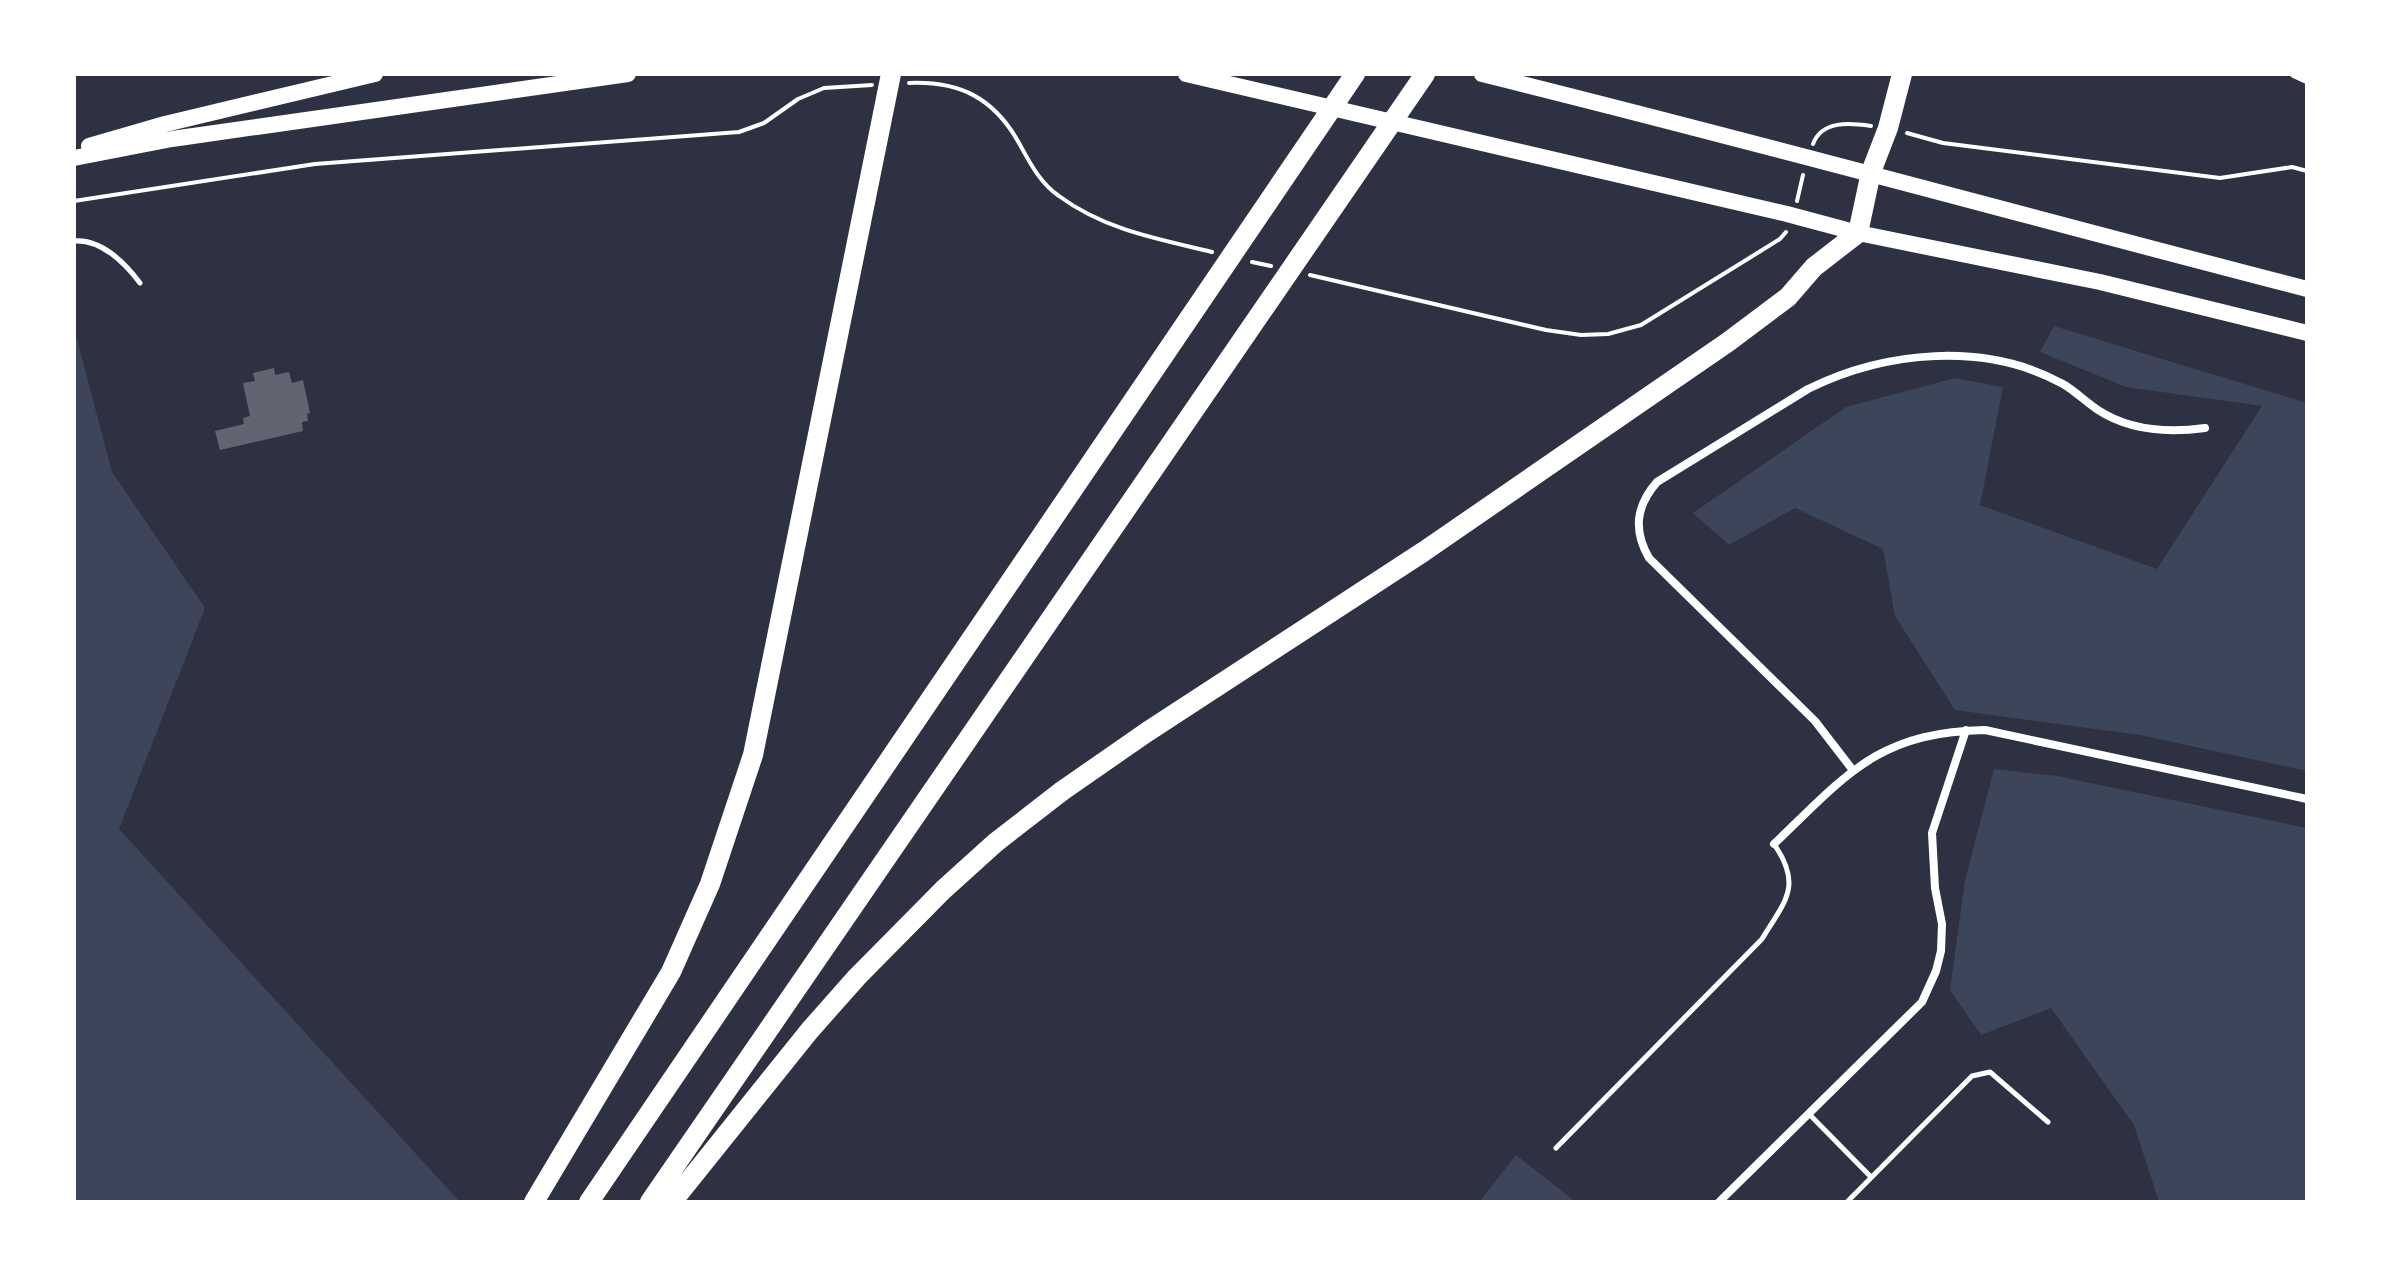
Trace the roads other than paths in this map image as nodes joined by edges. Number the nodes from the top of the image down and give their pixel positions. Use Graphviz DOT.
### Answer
graph roads {
  1 [pos="375,74"];
  2 [pos="628,74"];
  3 [pos="1186,74"];
  4 [pos="1355,74"];
  5 [pos="1425,74"];
  6 [pos="1482,74"];
  7 [pos="1902,74"];
  8 [pos="2294,74"];
  9 [pos="890,79"];
  10 [pos="2307,80"];
  11 [pos="74,150"];
  12 [pos="74,158"];
  13 [pos="1871,172"];
  14 [pos="1858,233"];
  15 [pos="74,241"];
  16 [pos="140,283"];
  17 [pos="2307,289"];
  18 [pos="2307,333"];
  19 [pos="2205,428"];
  20 [pos="1966,730"];
  21 [pos="1852,769"];
  22 [pos="2307,799"];
  23 [pos="1774,844"];
  24 [pos="1809,1114"];
  25 [pos="2048,1122"];
  26 [pos="1556,1148"];
  27 [pos="1871,1177"];
  28 [pos="534,1202"];
  29 [pos="589,1202"];
  30 [pos="650,1202"];
  31 [pos="672,1202"];
  32 [pos="1719,1202"];
  33 [pos="1847,1202"];
  1 -- 11 [label="main road"];
  2 -- 12 [label="main road"];
  3 -- 14 [label="main road"];
  4 -- 29 [label="highway"];
  5 -- 30 [label="highway"];
  6 -- 13 [label="main road"];
  7 -- 13 [label="highway"];
  8 -- 10 [label="street"];
  9 -- 28 [label="highway"];
  13 -- 14 [label="highway"];
  13 -- 17 [label="main road"];
  14 -- 18 [label="main road"];
  14 -- 31 [label="highway"];
  15 -- 16 [label="lane"];
  19 -- 21 [label="street"];
  20 -- 21 [label="street"];
  20 -- 22 [label="street"];
  20 -- 24 [label="street"];
  21 -- 23 [label="street"];
  23 -- 26 [label="lane"];
  24 -- 27 [label="lane"];
  24 -- 32 [label="street"];
  25 -- 27 [label="lane"];
  27 -- 33 [label="lane"];
}
